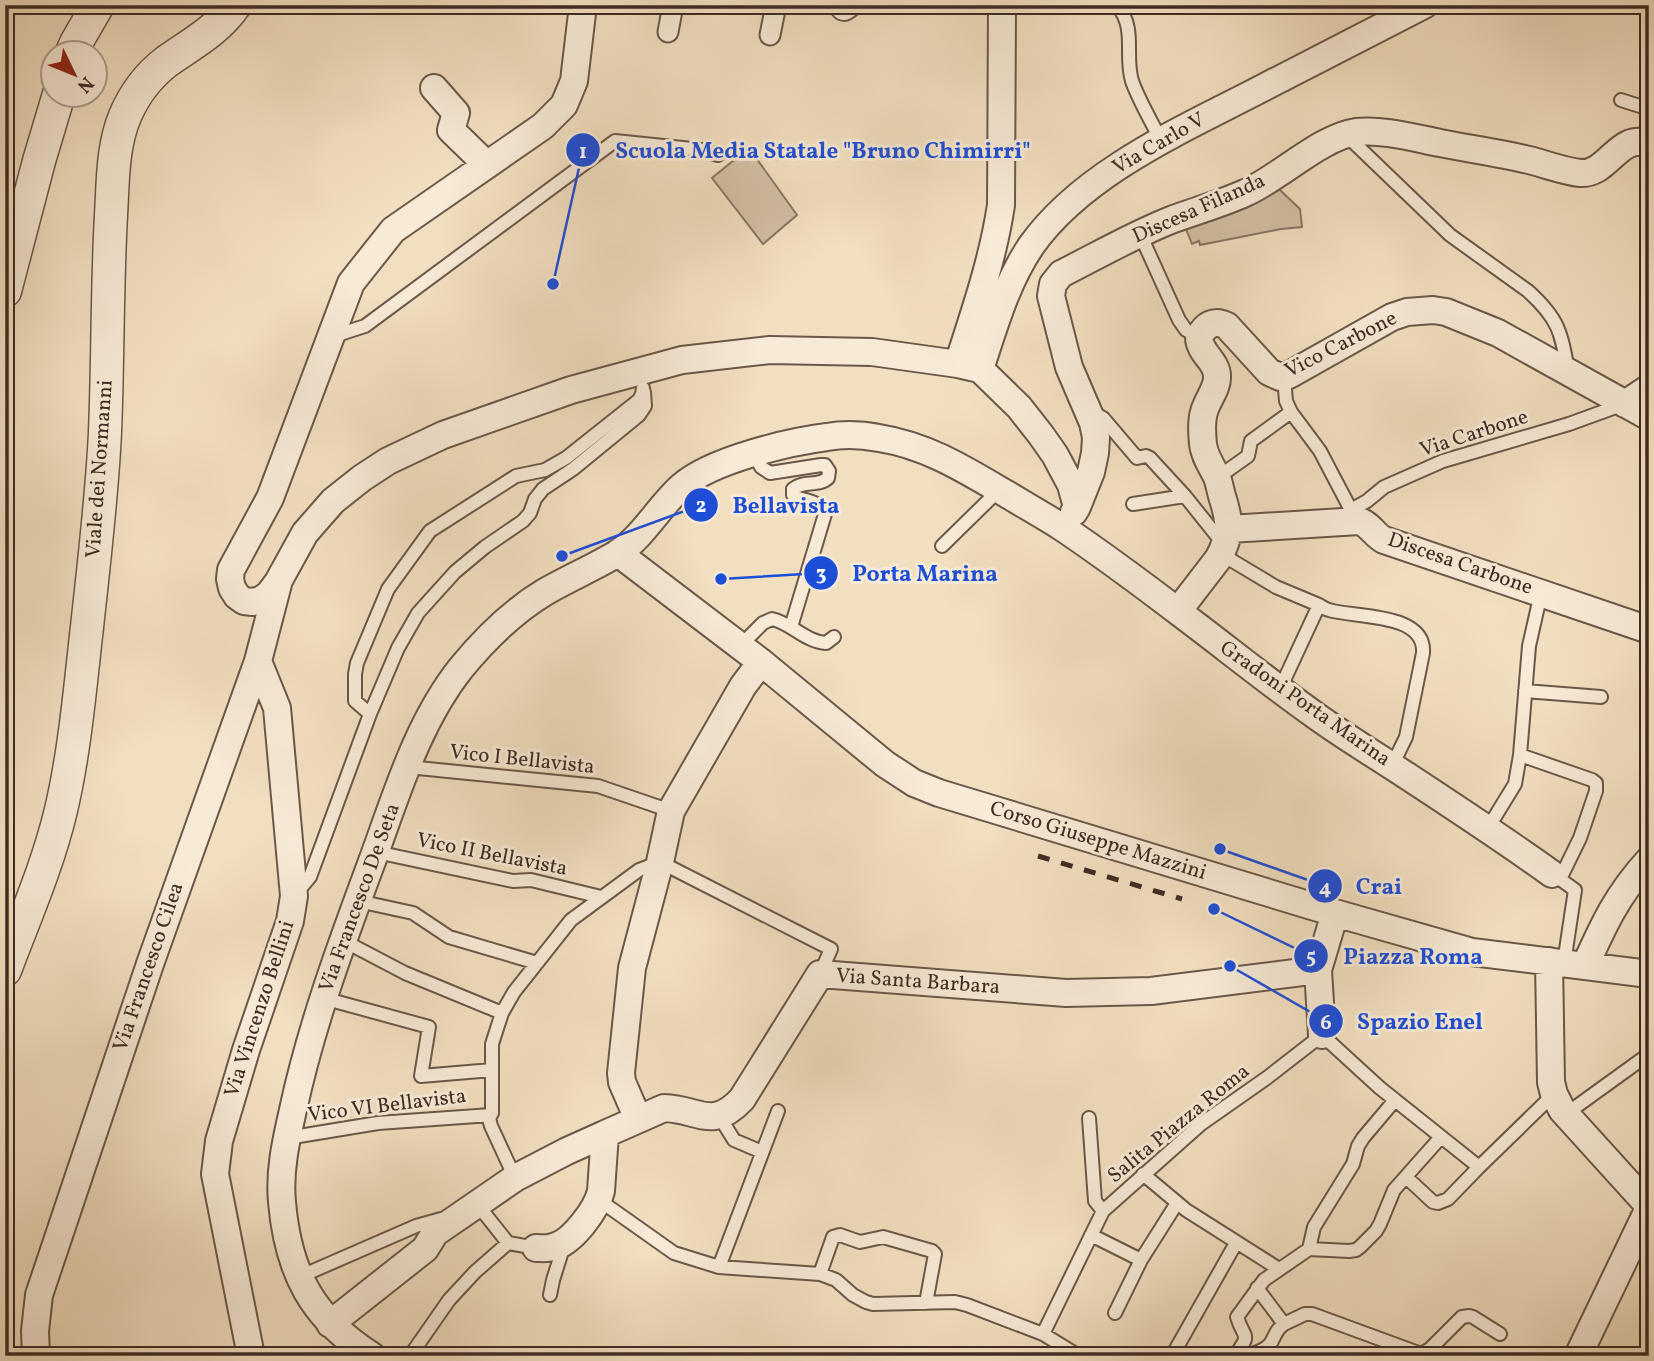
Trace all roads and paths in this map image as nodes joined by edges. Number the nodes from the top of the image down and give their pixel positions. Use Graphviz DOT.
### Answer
graph roads {
  1 [pos="98,5"];
  2 [pos="235,5"];
  3 [pos="583,5"];
  4 [pos="673,5"];
  5 [pos="776,5"];
  6 [pos="1002,5"];
  7 [pos="1117,5"];
  8 [pos="1423,5"];
  9 [pos="668,32"];
  10 [pos="770,35"];
  11 [pos="79,38"];
  12 [pos="434,88"];
  13 [pos="1620,100"];
  14 [pos="55,108"];
  15 [pos="1649,109"];
  16 [pos="1346,135"];
  17 [pos="1161,142"];
  18 [pos="1649,144"];
  19 [pos="718,155"];
  20 [pos="487,165"];
  21 [pos="1140,234"];
  22 [pos="5,291"];
  23 [pos="331,337"];
  24 [pos="1199,337"];
  25 [pos="969,366"];
  26 [pos="1568,372"];
  27 [pos="1284,377"];
  28 [pos="641,380"];
  29 [pos="1649,388"];
  30 [pos="1625,404"];
  31 [pos="1088,410"];
  32 [pos="1291,412"];
  33 [pos="1649,417"];
  34 [pos="754,453"];
  35 [pos="1217,478"];
  36 [pos="999,490"];
  37 [pos="1185,496"];
  38 [pos="1133,503"];
  39 [pos="1352,515"];
  40 [pos="1070,518"];
  41 [pos="1225,543"];
  42 [pos="942,545"];
  43 [pos="618,553"];
  44 [pos="278,582"];
  45 [pos="1541,592"];
  46 [pos="1319,606"];
  47 [pos="1178,611"];
  48 [pos="791,627"];
  49 [pos="1649,630"];
  50 [pos="834,637"];
  51 [pos="750,654"];
  52 [pos="258,661"];
  53 [pos="1280,689"];
  54 [pos="1525,691"];
  55 [pos="1601,696"];
  56 [pos="370,714"];
  57 [pos="1520,755"];
  58 [pos="408,766"];
  59 [pos="1392,766"];
  60 [pos="671,811"];
  61 [pos="1488,828"];
  62 [pos="376,852"];
  63 [pos="1649,860"];
  64 [pos="660,862"];
  65 [pos="1556,876"];
  66 [pos="294,896"];
  67 [pos="601,897"];
  68 [pos="358,901"];
  69 [pos="1335,913"];
  70 [pos="344,941"];
  71 [pos="537,963"];
  72 [pos="1566,963"];
  73 [pos="5,970"];
  74 [pos="1318,970"];
  75 [pos="820,974"];
  76 [pos="1649,974"];
  77 [pos="323,998"];
  78 [pos="502,1013"];
  79 [pos="1322,1035"];
  80 [pos="1649,1054"];
  81 [pos="492,1070"];
  82 [pos="1395,1100"];
  83 [pos="1560,1104"];
  84 [pos="778,1111"];
  85 [pos="491,1115"];
  86 [pos="719,1116"];
  87 [pos="1089,1118"];
  88 [pos="638,1119"];
  89 [pos="605,1134"];
  90 [pos="1441,1137"];
  91 [pos="287,1138"];
  92 [pos="762,1152"];
  93 [pos="1479,1167"];
  94 [pos="1143,1174"];
  95 [pos="1406,1177"];
  96 [pos="515,1178"];
  97 [pos="599,1200"];
  98 [pos="1177,1203"];
  99 [pos="1649,1207"];
  100 [pos="470,1209"];
  101 [pos="1103,1211"];
  102 [pos="1091,1235"];
  103 [pos="565,1242"];
  104 [pos="1236,1242"];
  105 [pos="508,1243"];
  106 [pos="536,1248"];
  107 [pos="1309,1249"];
  108 [pos="1141,1260"];
  109 [pos="719,1267"];
  110 [pos="1279,1269"];
  111 [pos="820,1274"];
  112 [pos="299,1277"];
  113 [pos="1257,1288"];
  114 [pos="550,1295"];
  115 [pos="926,1303"];
  116 [pos="1115,1313"];
  117 [pos="330,1324"];
  118 [pos="1284,1324"];
  119 [pos="1042,1334"];
  120 [pos="1500,1334"];
  121 [pos="36,1356"];
  122 [pos="251,1356"];
  123 [pos="372,1356"];
  124 [pos="410,1356"];
  125 [pos="1079,1356"];
  126 [pos="1172,1356"];
  127 [pos="1235,1356"];
  128 [pos="1247,1356"];
  129 [pos="1578,1356"];
  1 -- 11 [label="street"];
  2 -- 73 [label="street, Viale dei Normanni"];
  3 -- 20 [label="street"];
  4 -- 9 [label="street"];
  5 -- 10 [label="street"];
  6 -- 25 [label="street"];
  7 -- 17 [label="lane"];
  8 -- 17 [label="street, Via Carlo V"];
  12 -- 20 [label="street"];
  13 -- 15 [label="lane"];
  14 -- 22 [label="street"];
  16 -- 18 [label="street, Discesa Filanda"];
  16 -- 21 [label="street, Discesa Filanda"];
  16 -- 26 [label="lane"];
  17 -- 25 [label="street, Via Carlo V"];
  19 -- 23 [label="lane"];
  20 -- 23 [label="street"];
  21 -- 24 [label="lane"];
  21 -- 31 [label="street, Discesa Filanda"];
  23 -- 44 [label="street"];
  24 -- 27 [label="street, Vico Carbone"];
  24 -- 35 [label="street"];
  25 -- 28 [label="street"];
  25 -- 40 [label="street"];
  26 -- 27 [label="street, Vico Carbone"];
  26 -- 30 [label="street, Vico Carbone"];
  27 -- 32 [label="lane"];
  28 -- 44 [label="street"];
  28 -- 56 [label="lane"];
  28 -- 56 [label="lane"];
  29 -- 30 [label="street"];
  30 -- 33 [label="street, Vico Carbone"];
  30 -- 39 [label="lane, Via Carbone"];
  31 -- 37 [label="lane"];
  31 -- 40 [label="street, Discesa Filanda"];
  32 -- 35 [label="lane"];
  32 -- 39 [label="lane"];
  34 -- 36 [label="street, Gradoni Porta Marina"];
  34 -- 43 [label="street, Via Francesco De Seta"];
  34 -- 48 [label="lane"];
  35 -- 41 [label="street"];
  36 -- 40 [label="street, Gradoni Porta Marina"];
  36 -- 42 [label="lane"];
  37 -- 38 [label="lane"];
  37 -- 41 [label="lane"];
  39 -- 41 [label="street"];
  39 -- 45 [label="street, Discesa Carbone"];
  40 -- 47 [label="street, Gradoni Porta Marina"];
  41 -- 46 [label="lane"];
  41 -- 47 [label="street"];
  43 -- 51 [label="street, Corso Giuseppe Mazzini"];
  43 -- 58 [label="street, Via Francesco De Seta"];
  44 -- 52 [label="street, Via Francesco Cilea"];
  45 -- 49 [label="street, Discesa Carbone"];
  45 -- 54 [label="lane"];
  46 -- 53 [label="lane"];
  46 -- 59 [label="lane"];
  47 -- 53 [label="street, Gradoni Porta Marina"];
  48 -- 50 [label="lane"];
  48 -- 51 [label="lane"];
  51 -- 60 [label="street"];
  51 -- 69 [label="street, Corso Giuseppe Mazzini"];
  52 -- 66 [label="street, Via Vincenzo Bellini"];
  52 -- 121 [label="street, Via Francesco Cilea"];
  53 -- 59 [label="street, Gradoni Porta Marina"];
  54 -- 55 [label="lane"];
  54 -- 57 [label="lane"];
  56 -- 66 [label="lane"];
  57 -- 61 [label="lane"];
  57 -- 65 [label="lane"];
  58 -- 60 [label="lane, Vico I Bellavista"];
  58 -- 62 [label="street, Via Francesco De Seta"];
  59 -- 61 [label="street, Gradoni Porta Marina"];
  60 -- 64 [label="street"];
  61 -- 65 [label="street, Gradoni Porta Marina"];
  62 -- 67 [label="lane, Vico II Bellavista"];
  62 -- 68 [label="street, Via Francesco De Seta"];
  63 -- 72 [label="street"];
  64 -- 67 [label="lane"];
  64 -- 75 [label="lane"];
  64 -- 88 [label="street"];
  65 -- 72 [label="lane"];
  66 -- 122 [label="street, Via Vincenzo Bellini"];
  67 -- 71 [label="lane"];
  68 -- 70 [label="street, Via Francesco De Seta"];
  68 -- 71 [label="lane"];
  69 -- 72 [label="street, Corso Giuseppe Mazzini"];
  69 -- 74 [label="street"];
  70 -- 77 [label="street, Via Francesco De Seta"];
  70 -- 78 [label="lane"];
  71 -- 78 [label="lane"];
  72 -- 76 [label="street, Corso Giuseppe Mazzini"];
  72 -- 83 [label="street"];
  74 -- 75 [label="street, Via Santa Barbara"];
  74 -- 79 [label="street"];
  75 -- 86 [label="street, Via Santa Barbara"];
  77 -- 81 [label="lane"];
  77 -- 91 [label="street, Via Francesco De Seta"];
  78 -- 81 [label="lane"];
  79 -- 82 [label="lane"];
  79 -- 94 [label="lane, Salita Piazza Roma"];
  80 -- 83 [label="lane"];
  81 -- 85 [label="lane"];
  82 -- 90 [label="lane"];
  82 -- 107 [label="lane"];
  83 -- 93 [label="lane"];
  83 -- 99 [label="street"];
  84 -- 92 [label="lane"];
  85 -- 91 [label="lane, Vico VI Bellavista"];
  85 -- 96 [label="lane"];
  86 -- 88 [label="street"];
  86 -- 92 [label="lane"];
  87 -- 101 [label="lane"];
  88 -- 89 [label="street"];
  89 -- 96 [label="street"];
  89 -- 97 [label="street"];
  90 -- 93 [label="lane"];
  90 -- 95 [label="lane"];
  91 -- 112 [label="street, Via Francesco De Seta"];
  92 -- 109 [label="lane"];
  93 -- 95 [label="lane"];
  94 -- 98 [label="lane"];
  94 -- 101 [label="lane, Salita Piazza Roma"];
  95 -- 107 [label="lane"];
  96 -- 100 [label="street"];
  97 -- 103 [label="street"];
  97 -- 109 [label="lane"];
  98 -- 104 [label="lane"];
  98 -- 108 [label="lane"];
  99 -- 129 [label="street"];
  100 -- 105 [label="lane"];
  100 -- 112 [label="lane"];
  100 -- 117 [label="street"];
  101 -- 102 [label="lane, Salita Piazza Roma"];
  102 -- 108 [label="lane"];
  102 -- 119 [label="lane, Salita Piazza Roma"];
  103 -- 106 [label="street"];
  103 -- 114 [label="lane"];
  104 -- 110 [label="lane"];
  104 -- 126 [label="lane"];
  105 -- 106 [label="lane"];
  105 -- 124 [label="lane"];
  107 -- 110 [label="lane"];
  108 -- 116 [label="lane"];
  109 -- 111 [label="lane"];
  110 -- 113 [label="lane"];
  111 -- 115 [label="lane"];
  111 -- 115 [label="lane"];
  112 -- 117 [label="street, Via Francesco De Seta"];
  113 -- 118 [label="lane"];
  113 -- 127 [label="lane"];
  115 -- 119 [label="lane"];
  117 -- 123 [label="street, Via Francesco De Seta"];
  118 -- 120 [label="lane"];
  118 -- 128 [label="lane"];
  119 -- 125 [label="lane"];
}
